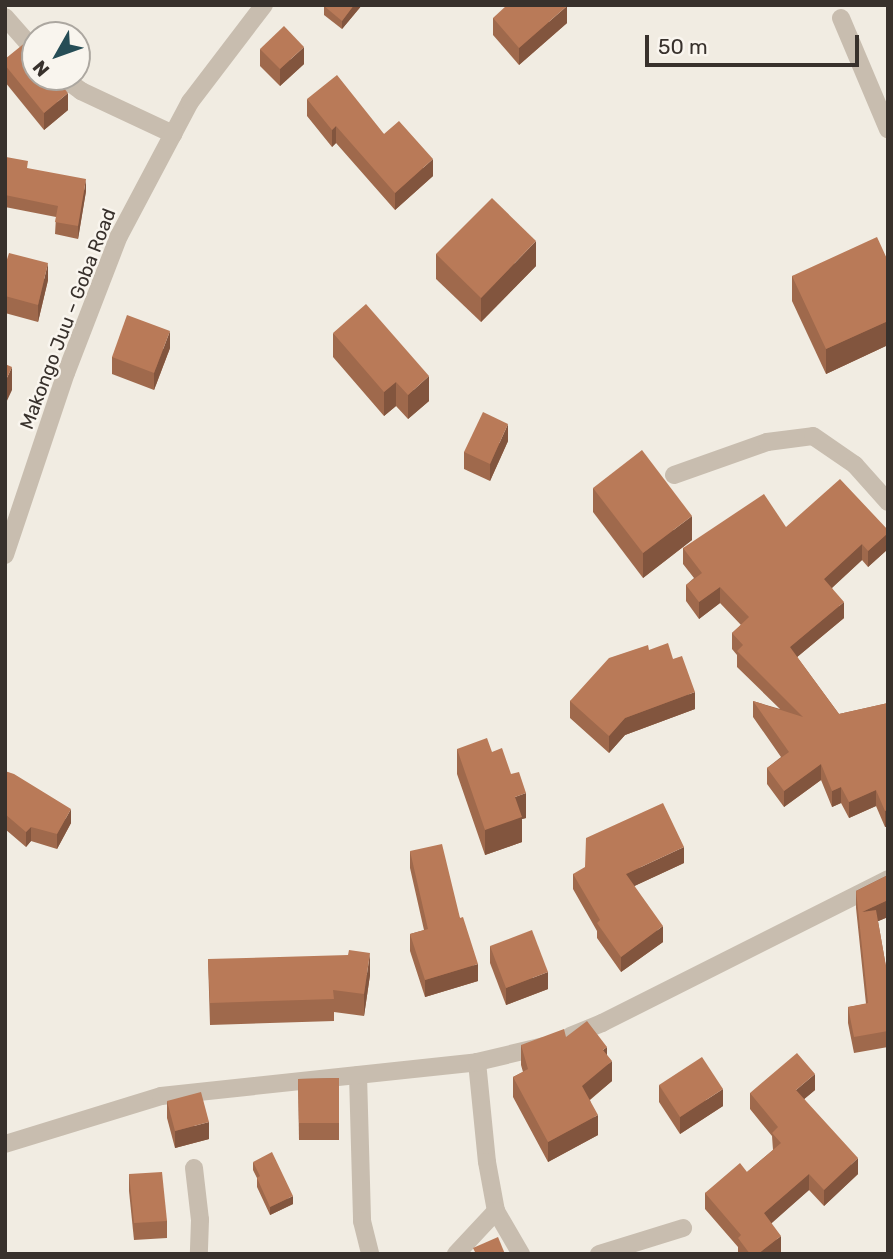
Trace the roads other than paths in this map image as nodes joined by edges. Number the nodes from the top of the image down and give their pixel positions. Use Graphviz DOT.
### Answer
graph roads {
  1 [pos="264,5"];
  2 [pos="5,17"];
  3 [pos="841,18"];
  4 [pos="21,35"];
  5 [pos="81,91"];
  6 [pos="888,129"];
  7 [pos="173,134"];
  8 [pos="674,475"];
  9 [pos="888,502"];
  10 [pos="5,555"];
  11 [pos="888,879"];
  12 [pos="477,1062"];
  13 [pos="358,1075"];
  14 [pos="5,1144"];
  15 [pos="194,1168"];
  16 [pos="496,1211"];
  17 [pos="683,1228"];
  18 [pos="199,1254"];
  19 [pos="370,1254"];
  20 [pos="456,1254"];
  21 [pos="521,1254"];
  22 [pos="599,1254"];
  1 -- 7 [label="street, Makongo Juu – Goba Road"];
  2 -- 4 [label="street"];
  3 -- 6 [label="street"];
  5 -- 7 [label="street"];
  7 -- 10 [label="street, Makongo Juu – Goba Road"];
  8 -- 9 [label="street"];
  11 -- 12 [label="street"];
  12 -- 13 [label="street"];
  12 -- 16 [label="street"];
  13 -- 14 [label="street"];
  13 -- 19 [label="street"];
  15 -- 18 [label="street"];
  16 -- 20 [label="street"];
  16 -- 21 [label="street"];
  17 -- 22 [label="street"];
}
